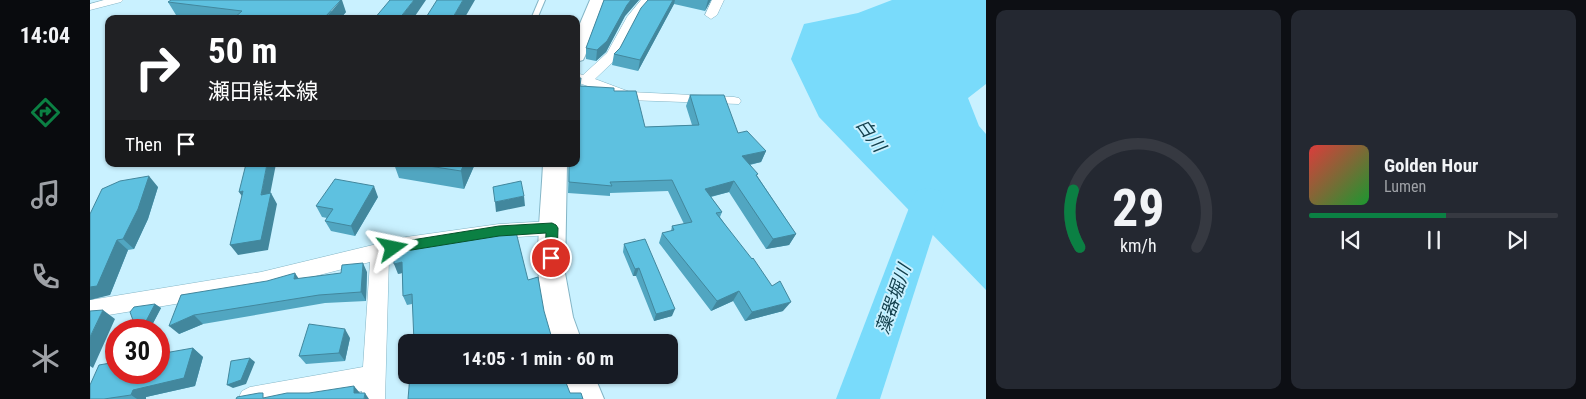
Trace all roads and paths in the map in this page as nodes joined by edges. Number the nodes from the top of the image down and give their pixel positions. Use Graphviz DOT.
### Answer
graph roads {
  1 [pos="117,0"];
  2 [pos="542,0"];
  3 [pos="598,0"];
  4 [pos="647,0"];
  5 [pos="718,0"];
  6 [pos="90,7"];
  7 [pos="536,15"];
  8 [pos="711,15"];
  9 [pos="580,46"];
  10 [pos="580,78"];
  11 [pos="734,101"];
  12 [pos="555,167"];
  13 [pos="552,228"];
  14 [pos="380,251"];
  15 [pos="90,309"];
  16 [pos="564,334"];
  17 [pos="581,384"];
  18 [pos="374,388"];
  19 [pos="250,399"];
  20 [pos="587,399"];
  1 -- 6 [label="street"];
  2 -- 7 [label="lane"];
  3 -- 9 [label="main road"];
  4 -- 10 [label="street"];
  5 -- 8 [label="street"];
  10 -- 11 [label="street"];
  12 -- 13 [label="main road"];
  13 -- 14 [label="street"];
  13 -- 16 [label="main road"];
  14 -- 15 [label="street"];
  14 -- 18 [label="street"];
  17 -- 20 [label="main road"];
  18 -- 19 [label="street"];
}
